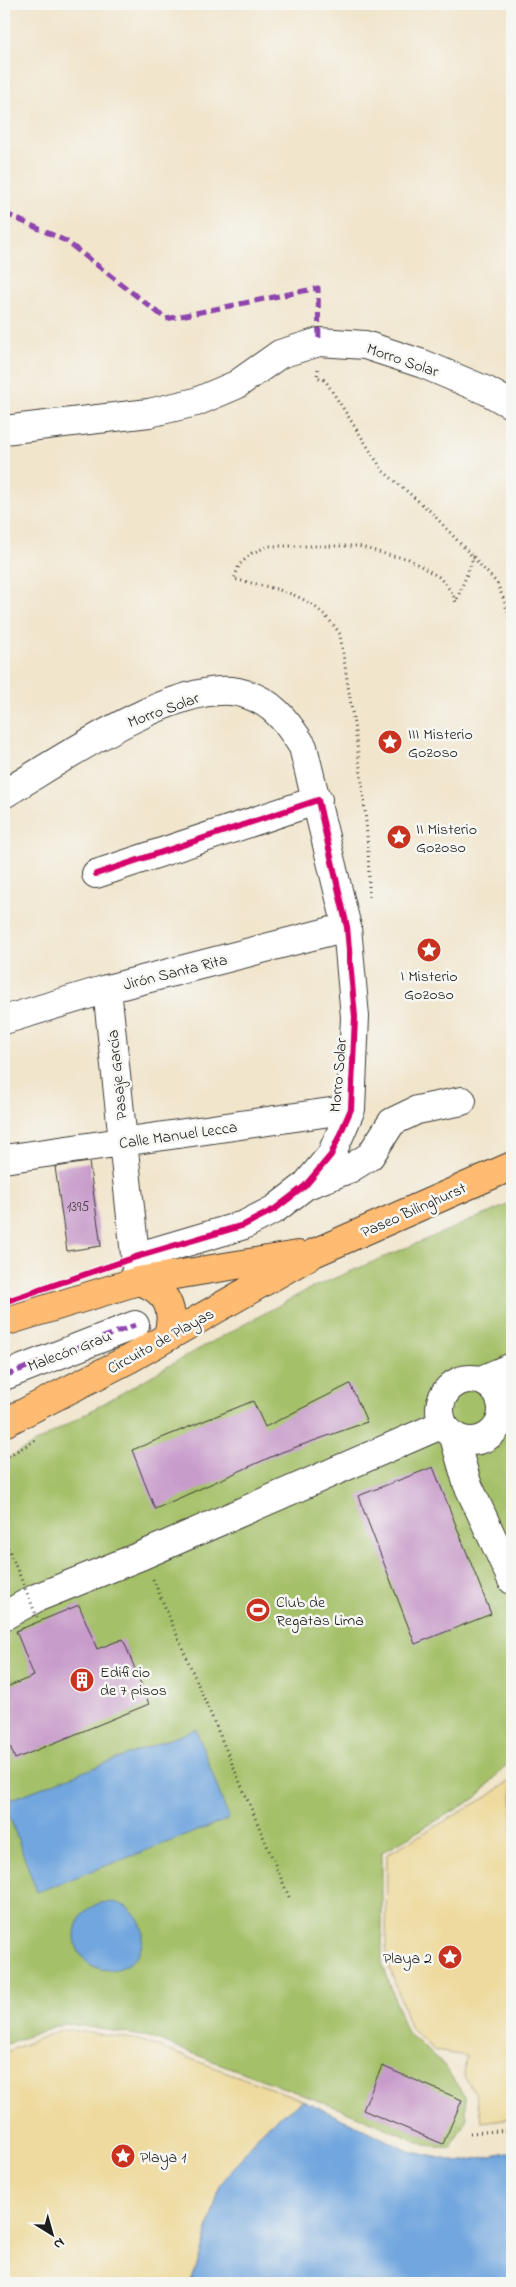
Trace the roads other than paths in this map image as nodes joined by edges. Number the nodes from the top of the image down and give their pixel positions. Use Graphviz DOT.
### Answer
graph roads {
  1 [pos="512,405"];
  2 [pos="4,430"];
  3 [pos="4,794"];
  4 [pos="318,800"];
  5 [pos="96,874"];
  6 [pos="347,927"];
  7 [pos="107,989"];
  8 [pos="4,1020"];
  9 [pos="462,1101"];
  10 [pos="351,1109"];
  11 [pos="124,1142"];
  12 [pos="4,1159"];
  13 [pos="512,1166"];
  14 [pos="305,1186"];
  15 [pos="314,1252"];
  16 [pos="137,1269"];
  17 [pos="4,1322"];
  18 [pos="135,1325"];
  19 [pos="167,1337"];
  20 [pos="512,1367"];
  21 [pos="4,1376"];
  22 [pos="481,1380"];
  23 [pos="506,1420"];
  24 [pos="4,1423"];
  25 [pos="448,1430"];
  26 [pos="512,1580"];
  27 [pos="4,1616"];
  1 -- 2 [label="street, Morro Solar"];
  3 -- 4 [label="street, Morro Solar"];
  4 -- 5 [label="street"];
  4 -- 6 [label="street, Morro Solar"];
  6 -- 7 [label="street, Jirón Santa Rita"];
  6 -- 10 [label="street, Morro Solar"];
  7 -- 8 [label="street, Jirón Santa Rita"];
  7 -- 11 [label="street, Pasaje García"];
  9 -- 14 [label="street"];
  10 -- 11 [label="street, Calle Manuel Lecca"];
  10 -- 14 [label="street, Morro Solar"];
  11 -- 12 [label="street, Calle Manuel Lecca"];
  11 -- 16 [label="street, Pasaje García"];
  13 -- 15 [label="main road, Paseo Bilinghurst"];
  14 -- 16 [label="street, Morro Solar"];
  15 -- 16 [label="main road"];
  15 -- 19 [label="main road, Circuito de Playas"];
  16 -- 17 [label="main road"];
  16 -- 19 [label="main road"];
  18 -- 21 [label="street, Malecón Grau"];
  19 -- 24 [label="main road, Circuito de Playas"];
  20 -- 22 [label="street"];
  22 -- 23 [label="street"];
  22 -- 25 [label="street"];
  23 -- 25 [label="street"];
  25 -- 26 [label="street"];
  25 -- 27 [label="street"];
}
